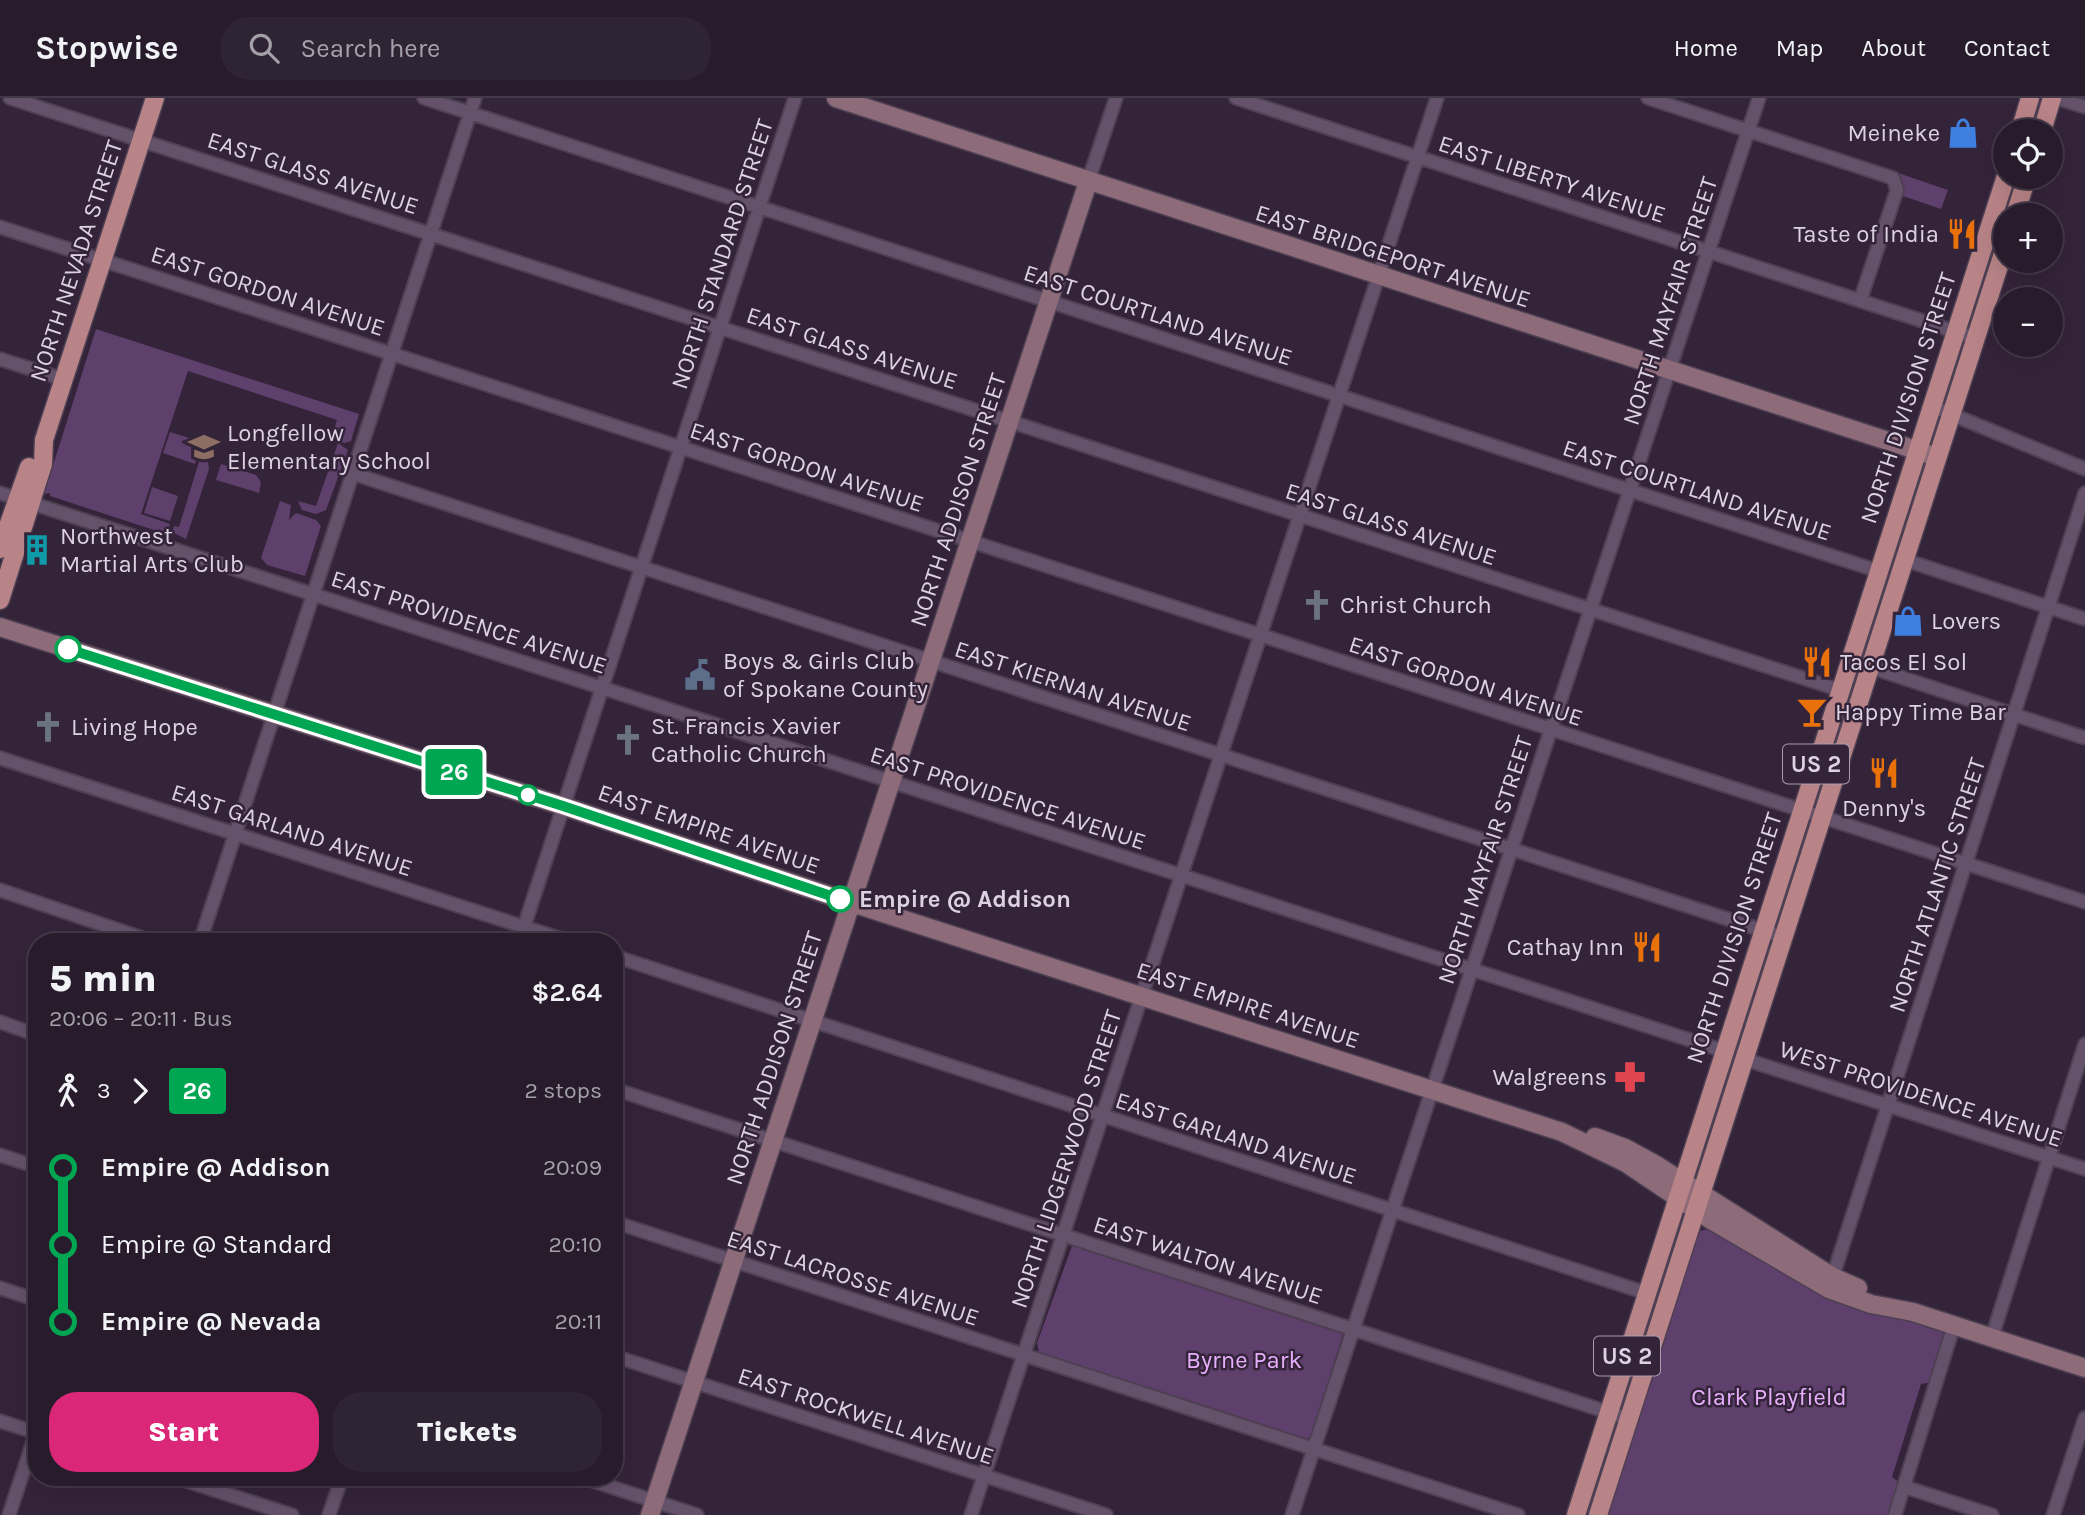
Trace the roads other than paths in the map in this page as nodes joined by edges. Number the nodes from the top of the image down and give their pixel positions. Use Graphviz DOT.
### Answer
graph roads {
  1 [pos="10,98"];
  2 [pos="155,98"];
  3 [pos="424,98"];
  4 [pos="475,98"];
  5 [pos="795,98"];
  6 [pos="836,98"];
  7 [pos="1116,98"];
  8 [pos="1236,98"];
  9 [pos="1437,98"];
  10 [pos="1648,98"];
  11 [pos="1759,98"];
  12 [pos="2031,98"];
  13 [pos="2055,98"];
  14 [pos="2085,107"];
  15 [pos="470,113"];
  16 [pos="2024,119"];
  17 [pos="2047,119"];
  18 [pos="1748,130"];
  19 [pos="142,140"];
  20 [pos="1418,158"];
  21 [pos="1088,183"];
  22 [pos="2002,189"];
  23 [pos="761,206"];
  24 [pos="0,227"];
  25 [pos="430,232"];
  26 [pos="1708,252"];
  27 [pos="103,260"];
  28 [pos="1996,273"];
  29 [pos="1378,277"];
  30 [pos="1860,301"];
  31 [pos="1049,303"];
  32 [pos="720,327"];
  33 [pos="1955,331"];
  34 [pos="1975,338"];
  35 [pos="391,354"];
  36 [pos="0,359"];
  37 [pos="1669,370"];
  38 [pos="63,379"];
  39 [pos="1339,396"];
  40 [pos="1931,406"];
  41 [pos="1951,414"];
  42 [pos="1009,422"];
  43 [pos="680,447"];
  44 [pos="1916,450"];
  45 [pos="1937,457"];
  46 [pos="2085,469"];
  47 [pos="351,473"];
  48 [pos="1630,490"];
  49 [pos="2085,493"];
  50 [pos="0,494"];
  51 [pos="24,501"];
  52 [pos="1299,517"];
  53 [pos="970,542"];
  54 [pos="0,549"];
  55 [pos="1905,560"];
  56 [pos="641,566"];
  57 [pos="1878,571"];
  58 [pos="312,594"];
  59 [pos="1870,596"];
  60 [pos="0,600"];
  61 [pos="2048,607"];
  62 [pos="1590,610"];
  63 [pos="2085,619"];
  64 [pos="0,627"];
  65 [pos="1260,636"];
  66 [pos="931,662"];
  67 [pos="1870,667"];
  68 [pos="601,686"];
  69 [pos="1840,690"];
  70 [pos="2014,714"];
  71 [pos="274,715"];
  72 [pos="1550,730"];
  73 [pos="2085,738"];
  74 [pos="1843,749"];
  75 [pos="1221,756"];
  76 [pos="0,758"];
  77 [pos="891,782"];
  78 [pos="563,806"];
  79 [pos="1800,811"];
  80 [pos="1821,818"];
  81 [pos="235,834"];
  82 [pos="1511,849"];
  83 [pos="1965,863"];
  84 [pos="1181,876"];
  85 [pos="0,890"];
  86 [pos="2085,902"];
  87 [pos="852,903"];
  88 [pos="524,926"];
  89 [pos="1763,931"];
  90 [pos="127,933"];
  91 [pos="203,933"];
  92 [pos="522,933"];
  93 [pos="545,933"];
  94 [pos="1783,937"];
  95 [pos="623,959"];
  96 [pos="1471,970"];
  97 [pos="1142,996"];
  98 [pos="812,1021"];
  99 [pos="0,1022"];
  100 [pos="28,1032"];
  101 [pos="2085,1044"];
  102 [pos="1724,1051"];
  103 [pos="1744,1059"];
  104 [pos="1433,1090"];
  105 [pos="623,1092"];
  106 [pos="1889,1105"];
  107 [pos="1102,1117"];
  108 [pos="773,1140"];
  109 [pos="0,1155"];
  110 [pos="2049,1158"];
  111 [pos="28,1164"];
  112 [pos="2085,1169"];
  113 [pos="1680,1189"];
  114 [pos="1698,1201"];
  115 [pos="1393,1210"];
  116 [pos="623,1225"];
  117 [pos="1063,1235"];
  118 [pos="733,1261"];
  119 [pos="1831,1283"];
  120 [pos="0,1288"];
  121 [pos="1647,1293"];
  122 [pos="28,1297"];
  123 [pos="1954,1325"];
  124 [pos="1354,1330"];
  125 [pos="1992,1337"];
  126 [pos="1024,1356"];
  127 [pos="623,1359"];
  128 [pos="2085,1367"];
  129 [pos="693,1382"];
  130 [pos="1609,1412"];
  131 [pos="2085,1418"];
  132 [pos="1629,1419"];
  133 [pos="0,1421"];
  134 [pos="28,1429"];
  135 [pos="1314,1450"];
  136 [pos="28,1459"];
  137 [pos="984,1476"];
  138 [pos="202,1486"];
  139 [pos="339,1486"];
  140 [pos="602,1486"];
  141 [pos="1905,1487"];
  142 [pos="652,1508"];
  143 [pos="9,1515"];
  144 [pos="292,1515"];
  145 [pos="329,1515"];
  146 [pos="697,1515"];
  147 [pos="971,1515"];
  148 [pos="1106,1515"];
  149 [pos="1292,1515"];
  150 [pos="1518,1515"];
  151 [pos="1576,1515"];
  152 [pos="1598,1515"];
  153 [pos="1895,1515"];
  154 [pos="1992,1515"];
  155 [pos="2053,1515"];
  1 -- 19 [label="street, EAST GLASS AVENUE"];
  2 -- 19 [label="main road, NORTH NEVADA STREET"];
  3 -- 15 [label="street, EAST COURTLAND AVENUE"];
  4 -- 15 [label="street"];
  5 -- 23 [label="street, NORTH STANDARD STREET"];
  6 -- 21 [label="street, EAST BRIDGEPORT AVENUE"];
  7 -- 21 [label="street, NORTH ADDISON STREET"];
  8 -- 20 [label="street, EAST LIBERTY AVENUE"];
  9 -- 20 [label="street, NORTH LIDGERWOOD STREET"];
  10 -- 18 [label="street"];
  11 -- 18 [label="street, NORTH MAYFAIR STREET"];
  12 -- 16 [label="main road"];
  13 -- 14 [label="street"];
  13 -- 17 [label="main road"];
  15 -- 23 [label="street, EAST COURTLAND AVENUE"];
  15 -- 25 [label="street"];
  18 -- 26 [label="street, NORTH MAYFAIR STREET"];
  18 -- 30 [label="street"];
  19 -- 25 [label="street, EAST GLASS AVENUE"];
  19 -- 27 [label="main road, NORTH NEVADA STREET"];
  20 -- 26 [label="street, EAST LIBERTY AVENUE"];
  20 -- 29 [label="street, NORTH LIDGERWOOD STREET"];
  21 -- 29 [label="street, EAST BRIDGEPORT AVENUE"];
  21 -- 31 [label="street, NORTH ADDISON STREET"];
  22 -- 33 [label="main road, NORTH DIVISION STREET / US 2"];
  23 -- 31 [label="street, EAST COURTLAND AVENUE"];
  23 -- 32 [label="street, NORTH STANDARD STREET"];
  24 -- 27 [label="street, EAST GORDON AVENUE"];
  25 -- 32 [label="street, EAST GLASS AVENUE"];
  25 -- 35 [label="street"];
  26 -- 30 [label="street, EAST LIBERTY AVENUE"];
  26 -- 37 [label="street, NORTH MAYFAIR STREET"];
  27 -- 35 [label="street, EAST GORDON AVENUE"];
  27 -- 38 [label="main road, NORTH NEVADA STREET"];
  28 -- 34 [label="main road, NORTH DIVISION STREET / US 2"];
  29 -- 37 [label="street, EAST BRIDGEPORT AVENUE"];
  29 -- 39 [label="street, NORTH LIDGERWOOD STREET"];
  30 -- 33 [label="street, EAST LIBERTY AVENUE"];
  31 -- 39 [label="street, EAST COURTLAND AVENUE"];
  31 -- 42 [label="street, NORTH ADDISON STREET"];
  32 -- 42 [label="street, EAST GLASS AVENUE"];
  32 -- 43 [label="street, NORTH STANDARD STREET"];
  33 -- 34 [label="street, EAST LIBERTY AVENUE"];
  33 -- 40 [label="main road, NORTH DIVISION STREET / US 2"];
  34 -- 41 [label="main road, NORTH DIVISION STREET / US 2"];
  35 -- 43 [label="street, EAST GORDON AVENUE"];
  35 -- 47 [label="street"];
  36 -- 38 [label="street"];
  37 -- 44 [label="street, EAST BRIDGEPORT AVENUE"];
  37 -- 48 [label="street, NORTH MAYFAIR STREET"];
  38 -- 51 [label="main road, NORTH NEVADA STREET"];
  39 -- 48 [label="street, EAST COURTLAND AVENUE"];
  39 -- 52 [label="street, NORTH LIDGERWOOD STREET"];
  40 -- 41 [label="street"];
  40 -- 44 [label="main road, NORTH DIVISION STREET / US 2"];
  41 -- 45 [label="main road, NORTH DIVISION STREET / US 2"];
  41 -- 46 [label="street"];
  42 -- 52 [label="street, EAST GLASS AVENUE"];
  42 -- 53 [label="street, NORTH ADDISON STREET"];
  43 -- 53 [label="street, EAST GORDON AVENUE"];
  43 -- 56 [label="street, NORTH STANDARD STREET"];
  44 -- 45 [label="street, EAST BRIDGEPORT AVENUE"];
  44 -- 57 [label="main road, NORTH DIVISION STREET / US 2"];
  45 -- 55 [label="main road, NORTH DIVISION STREET / US 2"];
  47 -- 56 [label="street, EAST KIERNAN AVENUE"];
  47 -- 58 [label="street"];
  48 -- 57 [label="street, EAST COURTLAND AVENUE"];
  48 -- 62 [label="street, NORTH MAYFAIR STREET"];
  49 -- 61 [label="street, NORTH ATLANTIC STREET"];
  50 -- 51 [label="street, EAST PROVIDENCE AVENUE"];
  51 -- 54 [label="main road, NORTH NEVADA STREET"];
  51 -- 58 [label="street, EAST PROVIDENCE AVENUE"];
  51 -- 60 [label="main road, NORTH NEVADA STREET"];
  52 -- 62 [label="street, EAST GLASS AVENUE"];
  52 -- 65 [label="street, NORTH LIDGERWOOD STREET"];
  53 -- 65 [label="street, EAST GORDON AVENUE"];
  53 -- 66 [label="street, NORTH ADDISON STREET"];
  55 -- 61 [label="street"];
  55 -- 67 [label="main road, NORTH DIVISION STREET / US 2"];
  56 -- 66 [label="street, EAST KIERNAN AVENUE"];
  56 -- 68 [label="street, NORTH STANDARD STREET"];
  57 -- 59 [label="main road, NORTH DIVISION STREET / US 2"];
  58 -- 68 [label="street, EAST PROVIDENCE AVENUE"];
  58 -- 71 [label="street"];
  59 -- 67 [label="main road"];
  59 -- 69 [label="main road, NORTH DIVISION STREET / US 2"];
  61 -- 63 [label="street"];
  61 -- 70 [label="street, NORTH ATLANTIC STREET"];
  62 -- 69 [label="street, EAST GLASS AVENUE"];
  62 -- 72 [label="street, NORTH MAYFAIR STREET"];
  64 -- 71 [label="street, EAST EMPIRE AVENUE"];
  65 -- 72 [label="street, EAST GORDON AVENUE"];
  65 -- 75 [label="street, NORTH LIDGERWOOD STREET"];
  66 -- 75 [label="street, EAST KIERNAN AVENUE"];
  66 -- 77 [label="street, NORTH ADDISON STREET"];
  67 -- 70 [label="street"];
  67 -- 74 [label="main road, NORTH DIVISION STREET / US 2"];
  68 -- 77 [label="street, EAST PROVIDENCE AVENUE"];
  68 -- 78 [label="street, NORTH STANDARD STREET"];
  69 -- 74 [label="main road"];
  69 -- 79 [label="main road, NORTH DIVISION STREET / US 2"];
  70 -- 73 [label="street"];
  70 -- 83 [label="street, NORTH ATLANTIC STREET"];
  71 -- 78 [label="street, EAST EMPIRE AVENUE"];
  71 -- 81 [label="street"];
  72 -- 79 [label="street, EAST GORDON AVENUE"];
  72 -- 82 [label="street, NORTH MAYFAIR STREET"];
  74 -- 80 [label="main road, NORTH DIVISION STREET / US 2"];
  75 -- 82 [label="street, EAST KIERNAN AVENUE"];
  75 -- 84 [label="street, NORTH LIDGERWOOD STREET"];
  76 -- 81 [label="street, EAST GARLAND AVENUE"];
  77 -- 84 [label="street, EAST PROVIDENCE AVENUE"];
  77 -- 87 [label="street, NORTH ADDISON STREET"];
  78 -- 87 [label="street, EAST EMPIRE AVENUE"];
  78 -- 88 [label="street, NORTH STANDARD STREET"];
  79 -- 80 [label="street, EAST GORDON AVENUE"];
  79 -- 89 [label="main road, NORTH DIVISION STREET / US 2"];
  80 -- 83 [label="street, EAST GORDON AVENUE"];
  80 -- 94 [label="main road, NORTH DIVISION STREET / US 2"];
  81 -- 88 [label="street, EAST GARLAND AVENUE"];
  81 -- 91 [label="street"];
  82 -- 89 [label="street, EAST KIERNAN AVENUE"];
  82 -- 96 [label="street, NORTH MAYFAIR STREET"];
  83 -- 86 [label="street, EAST GORDON AVENUE"];
  83 -- 106 [label="street, NORTH ATLANTIC STREET"];
  84 -- 96 [label="street, EAST PROVIDENCE AVENUE"];
  84 -- 97 [label="street, NORTH LIDGERWOOD STREET"];
  85 -- 90 [label="street"];
  87 -- 97 [label="street, EAST EMPIRE AVENUE"];
  87 -- 98 [label="street, NORTH ADDISON STREET"];
  88 -- 92 [label="street, NORTH STANDARD STREET"];
  88 -- 93 [label="street, EAST GARLAND AVENUE"];
  89 -- 94 [label="street, EAST KIERNAN AVENUE"];
  89 -- 102 [label="main road, NORTH DIVISION STREET / US 2"];
  94 -- 103 [label="main road, NORTH DIVISION STREET / US 2"];
  95 -- 98 [label="street, EAST GARLAND AVENUE"];
  96 -- 102 [label="street, EAST PROVIDENCE AVENUE"];
  96 -- 104 [label="street, NORTH MAYFAIR STREET"];
  97 -- 104 [label="street, EAST EMPIRE AVENUE"];
  97 -- 107 [label="street, NORTH LIDGERWOOD STREET"];
  98 -- 107 [label="street, EAST GARLAND AVENUE"];
  98 -- 108 [label="street, NORTH ADDISON STREET"];
  99 -- 100 [label="street"];
  101 -- 110 [label="street"];
  102 -- 113 [label="main road, NORTH DIVISION STREET / US 2"];
  103 -- 106 [label="street, WEST PROVIDENCE AVENUE"];
  103 -- 114 [label="main road, NORTH DIVISION STREET / US 2"];
  104 -- 113 [label="street, EAST EMPIRE AVENUE"];
  104 -- 115 [label="street, NORTH MAYFAIR STREET"];
  105 -- 108 [label="street, EAST WALTON AVENUE"];
  106 -- 110 [label="street, WEST PROVIDENCE AVENUE"];
  106 -- 119 [label="street, NORTH ATLANTIC STREET"];
  107 -- 115 [label="street, EAST GARLAND AVENUE"];
  107 -- 117 [label="street, NORTH LIDGERWOOD STREET"];
  108 -- 117 [label="street, EAST WALTON AVENUE"];
  108 -- 118 [label="street, NORTH ADDISON STREET"];
  109 -- 111 [label="street"];
  110 -- 112 [label="street, WEST PROVIDENCE AVENUE"];
  110 -- 125 [label="street"];
  113 -- 114 [label="street, EAST EMPIRE AVENUE"];
  113 -- 121 [label="main road, NORTH DIVISION STREET / US 2"];
  114 -- 119 [label="street, EAST EMPIRE AVENUE"];
  114 -- 132 [label="main road, NORTH DIVISION STREET / US 2"];
  115 -- 121 [label="street, EAST GARLAND AVENUE"];
  115 -- 124 [label="street, NORTH MAYFAIR STREET"];
  116 -- 118 [label="street, EAST LACROSSE AVENUE"];
  117 -- 124 [label="street, EAST WALTON AVENUE"];
  117 -- 126 [label="street, NORTH LIDGERWOOD STREET"];
  118 -- 126 [label="street, EAST LACROSSE AVENUE"];
  118 -- 129 [label="street, NORTH ADDISON STREET"];
  119 -- 123 [label="street, EAST EMPIRE AVENUE"];
  120 -- 122 [label="street"];
  121 -- 130 [label="main road, NORTH DIVISION STREET / US 2"];
  123 -- 125 [label="street, EAST EMPIRE AVENUE"];
  123 -- 141 [label="street"];
  124 -- 130 [label="street, EAST WALTON AVENUE"];
  124 -- 135 [label="street, NORTH MAYFAIR STREET"];
  125 -- 128 [label="street, EAST EMPIRE AVENUE"];
  126 -- 135 [label="street, EAST LACROSSE AVENUE"];
  126 -- 137 [label="street, NORTH LIDGERWOOD STREET"];
  127 -- 129 [label="street, EAST ROCKWELL AVENUE"];
  129 -- 137 [label="street, EAST ROCKWELL AVENUE"];
  129 -- 142 [label="street, NORTH ADDISON STREET"];
  130 -- 132 [label="street, EAST WALTON AVENUE"];
  130 -- 151 [label="main road, NORTH DIVISION STREET / US 2"];
  131 -- 155 [label="street"];
  132 -- 152 [label="main road, NORTH DIVISION STREET / US 2"];
  133 -- 134 [label="street"];
  135 -- 149 [label="street, NORTH MAYFAIR STREET"];
  135 -- 150 [label="street, EAST LACROSSE AVENUE"];
  136 -- 143 [label="street"];
  137 -- 147 [label="street, NORTH LIDGERWOOD STREET"];
  137 -- 148 [label="street, EAST ROCKWELL AVENUE"];
  138 -- 144 [label="street"];
  139 -- 145 [label="street"];
  140 -- 142 [label="street"];
  141 -- 153 [label="street"];
  141 -- 154 [label="street"];
  142 -- 146 [label="street"];
}
